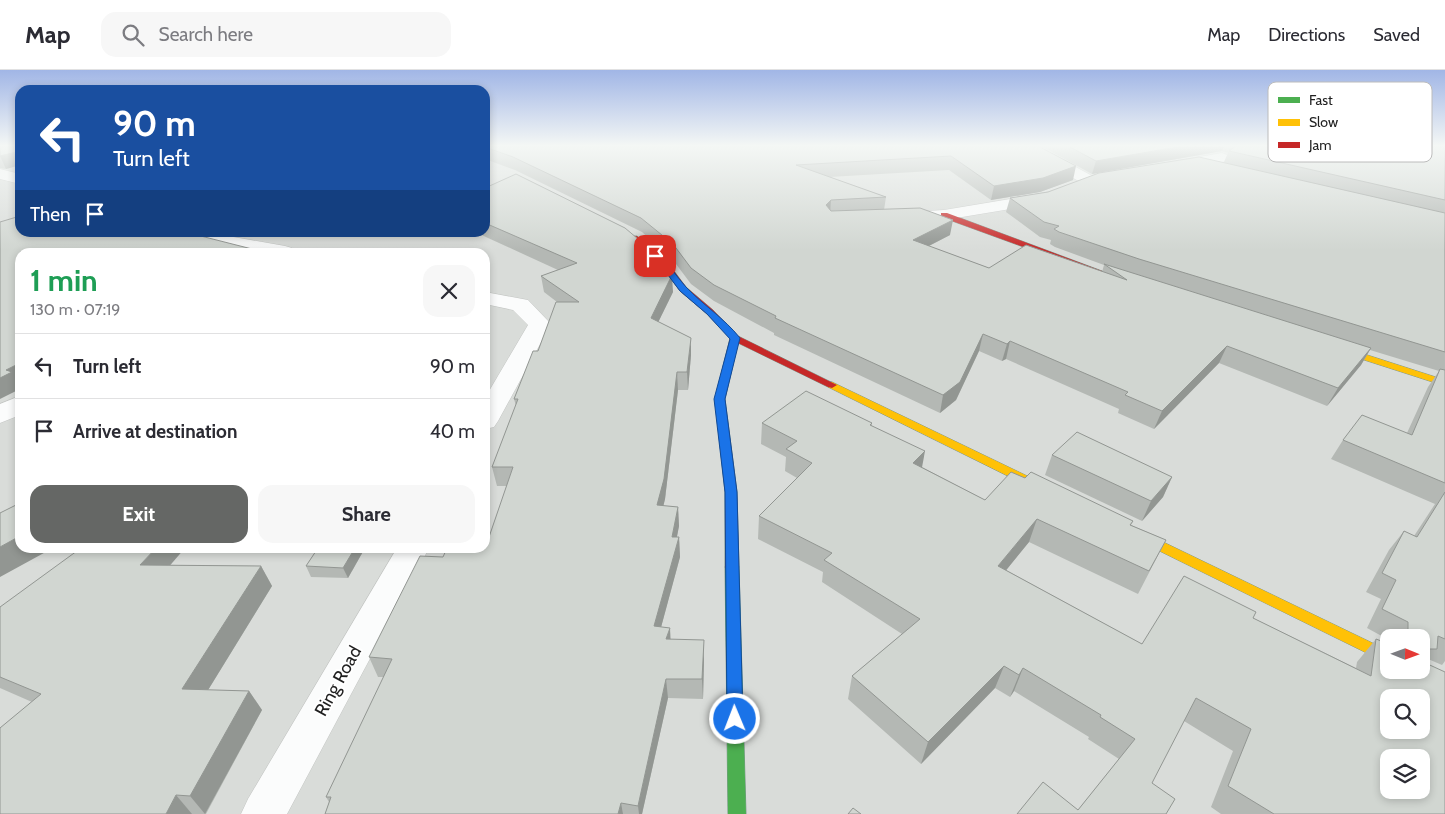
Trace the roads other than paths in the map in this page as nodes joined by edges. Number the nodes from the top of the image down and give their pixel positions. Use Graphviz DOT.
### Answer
graph roads {
  1 [pos="1090,181"];
  2 [pos="944,215"];
  3 [pos="895,217"];
  4 [pos="626,234"];
  5 [pos="199,237"];
  6 [pos="262,248"];
  7 [pos="1117,278"];
  8 [pos="490,299"];
  9 [pos="735,338"];
  10 [pos="1323,344"];
  11 [pos="1445,383"];
  12 [pos="15,407"];
  13 [pos="490,412"];
  14 [pos="0,415"];
  15 [pos="1057,496"];
  16 [pos="1120,527"];
  17 [pos="411,553"];
  18 [pos="1380,655"];
  19 [pos="263,814"];
  20 [pos="737,814"];
  1 -- 2 [label="street"];
  2 -- 3 [label="street"];
  2 -- 7 [label="street"];
  4 -- 9 [label="street"];
  5 -- 6 [label="street"];
  8 -- 13 [label="street"];
  9 -- 15 [label="street"];
  9 -- 20 [label="street"];
  10 -- 11 [label="street"];
  12 -- 14 [label="street"];
  16 -- 18 [label="street"];
  17 -- 19 [label="street, Ring Road"];
}
